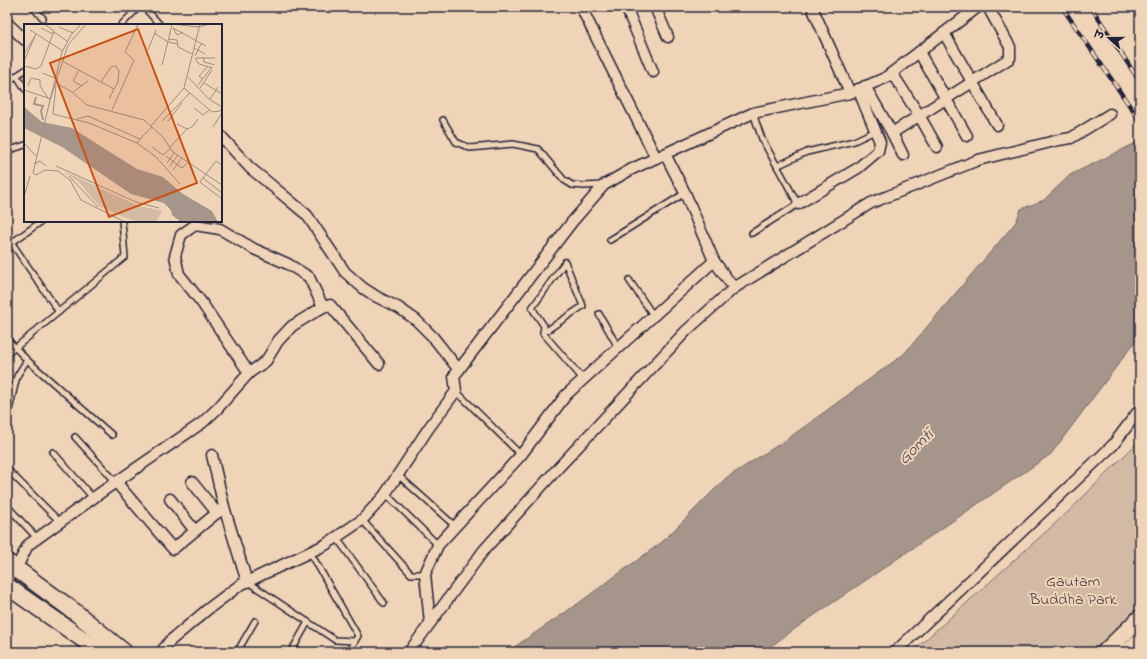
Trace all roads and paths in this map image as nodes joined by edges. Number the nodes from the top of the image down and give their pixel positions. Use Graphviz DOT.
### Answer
graph roads {
  1 [pos="32,7"];
  2 [pos="139,7"];
  3 [pos="144,7"];
  4 [pos="581,7"];
  5 [pos="626,7"];
  6 [pos="655,7"];
  7 [pos="812,7"];
  8 [pos="978,7"];
  9 [pos="988,7"];
  10 [pos="43,18"];
  11 [pos="7,23"];
  12 [pos="122,24"];
  13 [pos="159,24"];
  14 [pos="944,33"];
  15 [pos="668,37"];
  16 [pos="24,39"];
  17 [pos="918,52"];
  18 [pos="24,71"];
  19 [pos="653,72"];
  20 [pos="892,72"];
  21 [pos="17,76"];
  22 [pos="7,82"];
  23 [pos="972,82"];
  24 [pos="24,87"];
  25 [pos="858,90"];
  26 [pos="946,98"];
  27 [pos="753,113"];
  28 [pos="1110,114"];
  29 [pos="919,115"];
  30 [pos="443,120"];
  31 [pos="997,125"];
  32 [pos="875,131"];
  33 [pos="892,132"];
  34 [pos="967,136"];
  35 [pos="222,137"];
  36 [pos="24,145"];
  37 [pos="937,147"];
  38 [pos="7,151"];
  39 [pos="903,155"];
  40 [pos="661,156"];
  41 [pos="777,166"];
  42 [pos="604,185"];
  43 [pos="685,193"];
  44 [pos="798,204"];
  45 [pos="41,222"];
  46 [pos="122,222"];
  47 [pos="752,233"];
  48 [pos="7,236"];
  49 [pos="610,240"];
  50 [pos="9,245"];
  51 [pos="714,261"];
  52 [pos="629,280"];
  53 [pos="734,288"];
  54 [pos="323,307"];
  55 [pos="59,312"];
  56 [pos="598,314"];
  57 [pos="653,315"];
  58 [pos="543,333"];
  59 [pos="7,339"];
  60 [pos="618,347"];
  61 [pos="15,348"];
  62 [pos="7,353"];
  63 [pos="26,360"];
  64 [pos="379,364"];
  65 [pos="459,370"];
  66 [pos="249,373"];
  67 [pos="583,379"];
  68 [pos="456,391"];
  69 [pos="1140,409"];
  70 [pos="7,419"];
  71 [pos="112,435"];
  72 [pos="75,437"];
  73 [pos="53,452"];
  74 [pos="212,455"];
  75 [pos="521,455"];
  76 [pos="7,469"];
  77 [pos="398,475"];
  78 [pos="116,482"];
  79 [pos="192,482"];
  80 [pos="386,494"];
  81 [pos="93,498"];
  82 [pos="170,499"];
  83 [pos="7,506"];
  84 [pos="221,510"];
  85 [pos="362,520"];
  86 [pos="60,522"];
  87 [pos="455,526"];
  88 [pos="195,531"];
  89 [pos="336,537"];
  90 [pos="38,538"];
  91 [pos="438,545"];
  92 [pos="310,552"];
  93 [pos="10,570"];
  94 [pos="425,574"];
  95 [pos="247,582"];
  96 [pos="7,586"];
  97 [pos="384,603"];
  98 [pos="1140,618"];
  99 [pos="254,621"];
  100 [pos="308,622"];
  101 [pos="430,623"];
  102 [pos="355,641"];
  103 [pos="1140,641"];
  104 [pos="101,652"];
  105 [pos="124,652"];
  106 [pos="161,652"];
  107 [pos="237,652"];
  108 [pos="291,652"];
  109 [pos="348,652"];
  110 [pos="409,652"];
  111 [pos="895,652"];
  112 [pos="1105,652"];
  113 [pos="1128,652"];
  1 -- 10 [label="lane"];
  2 -- 12 [label="lane"];
  3 -- 13 [label="lane"];
  4 -- 40 [label="street"];
  5 -- 19 [label="street"];
  6 -- 15 [label="street"];
  7 -- 25 [label="street"];
  8 -- 14 [label="street"];
  9 -- 23 [label="street"];
  11 -- 16 [label="street"];
  14 -- 17 [label="street"];
  14 -- 23 [label="street"];
  17 -- 20 [label="street"];
  17 -- 26 [label="street"];
  18 -- 21 [label="lane"];
  20 -- 25 [label="street"];
  20 -- 29 [label="street"];
  21 -- 22 [label="lane"];
  21 -- 24 [label="lane"];
  23 -- 26 [label="street"];
  23 -- 31 [label="street"];
  25 -- 27 [label="street"];
  25 -- 32 [label="street"];
  25 -- 33 [label="street"];
  26 -- 29 [label="street"];
  26 -- 34 [label="street"];
  27 -- 40 [label="street"];
  27 -- 41 [label="lane"];
  28 -- 53 [label="street"];
  29 -- 33 [label="street"];
  29 -- 37 [label="street"];
  30 -- 42 [label="lane"];
  32 -- 41 [label="lane"];
  32 -- 44 [label="street"];
  33 -- 39 [label="street"];
  35 -- 65 [label="street"];
  36 -- 38 [label="lane"];
  40 -- 42 [label="street"];
  40 -- 43 [label="street"];
  41 -- 44 [label="lane"];
  42 -- 65 [label="street"];
  43 -- 49 [label="lane"];
  43 -- 51 [label="street"];
  44 -- 47 [label="lane"];
  45 -- 50 [label="lane"];
  46 -- 55 [label="lane"];
  48 -- 50 [label="lane"];
  50 -- 55 [label="lane"];
  51 -- 53 [label="street"];
  51 -- 57 [label="street"];
  52 -- 57 [label="lane"];
  53 -- 101 [label="street"];
  54 -- 64 [label="street"];
  54 -- 66 [label="street"];
  54 -- 66 [label="street"];
  55 -- 61 [label="lane"];
  56 -- 60 [label="lane"];
  57 -- 60 [label="street"];
  58 -- 58 [label="lane"];
  58 -- 67 [label="lane"];
  59 -- 61 [label="lane"];
  60 -- 67 [label="street"];
  61 -- 62 [label="lane"];
  61 -- 63 [label="lane"];
  63 -- 70 [label="lane"];
  63 -- 71 [label="lane"];
  65 -- 68 [label="street"];
  66 -- 78 [label="street"];
  67 -- 75 [label="street"];
  68 -- 75 [label="lane"];
  68 -- 77 [label="street"];
  69 -- 111 [label="street"];
  72 -- 78 [label="lane"];
  73 -- 81 [label="lane"];
  74 -- 84 [label="street"];
  75 -- 87 [label="street"];
  76 -- 86 [label="lane"];
  77 -- 80 [label="street"];
  77 -- 87 [label="lane"];
  78 -- 81 [label="street"];
  78 -- 88 [label="street"];
  79 -- 84 [label="street"];
  80 -- 85 [label="street"];
  80 -- 91 [label="lane"];
  81 -- 86 [label="street"];
  82 -- 88 [label="street"];
  83 -- 90 [label="lane"];
  84 -- 88 [label="street"];
  84 -- 95 [label="street"];
  85 -- 89 [label="street"];
  85 -- 94 [label="lane"];
  86 -- 90 [label="street"];
  87 -- 91 [label="street"];
  89 -- 92 [label="street"];
  89 -- 97 [label="lane"];
  90 -- 93 [label="street"];
  91 -- 94 [label="street"];
  92 -- 95 [label="street"];
  92 -- 102 [label="lane"];
  93 -- 105 [label="main road"];
  94 -- 101 [label="street"];
  95 -- 100 [label="lane"];
  95 -- 106 [label="street"];
  96 -- 104 [label="main road"];
  98 -- 112 [label="main road"];
  99 -- 107 [label="lane"];
  100 -- 102 [label="lane"];
  100 -- 108 [label="lane"];
  101 -- 110 [label="street"];
  102 -- 109 [label="lane"];
  103 -- 113 [label="main road"];
}
